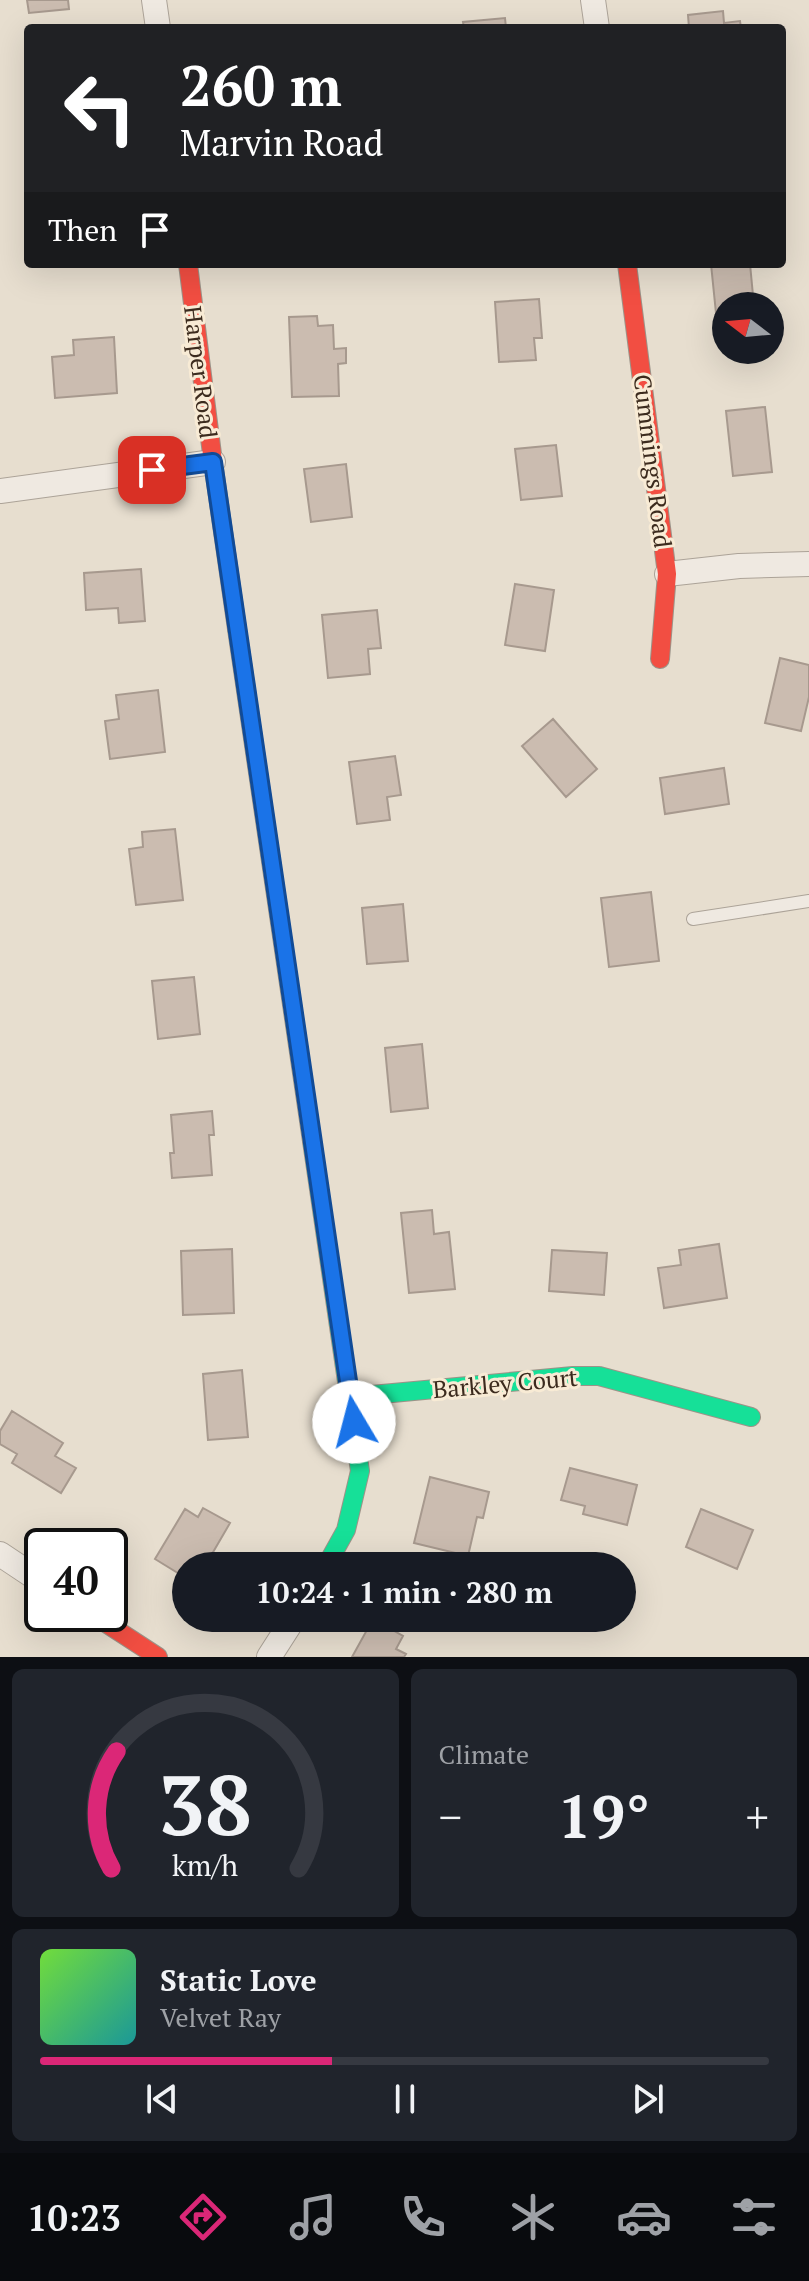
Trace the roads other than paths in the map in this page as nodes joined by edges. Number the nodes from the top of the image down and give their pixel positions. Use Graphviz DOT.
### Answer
graph roads {
  1 [pos="154,0"];
  2 [pos="593,0"];
  3 [pos="157,24"];
  4 [pos="596,24"];
  5 [pos="189,268"];
  6 [pos="628,268"];
  7 [pos="213,462"];
  8 [pos="0,491"];
  9 [pos="809,564"];
  10 [pos="667,574"];
  11 [pos="660,659"];
  12 [pos="809,901"];
  13 [pos="693,919"];
  14 [pos="350,1397"];
  15 [pos="751,1417"];
  16 [pos="334,1552"];
  17 [pos="0,1554"];
  18 [pos="24,1570"];
  19 [pos="120,1632"];
  20 [pos="285,1632"];
  21 [pos="158,1657"];
  22 [pos="269,1657"];
  1 -- 3 [label="street"];
  2 -- 4 [label="street"];
  5 -- 7 [label="street, Harper Road"];
  6 -- 10 [label="street, Cummings Road"];
  7 -- 8 [label="street"];
  7 -- 14 [label="street, Harper Road"];
  9 -- 10 [label="street"];
  10 -- 11 [label="street, Cummings Road"];
  12 -- 13 [label="lane"];
  14 -- 15 [label="street, Barkley Court"];
  14 -- 16 [label="street, Harper Road"];
  17 -- 18 [label="street"];
  19 -- 21 [label="street"];
  20 -- 22 [label="street"];
}
